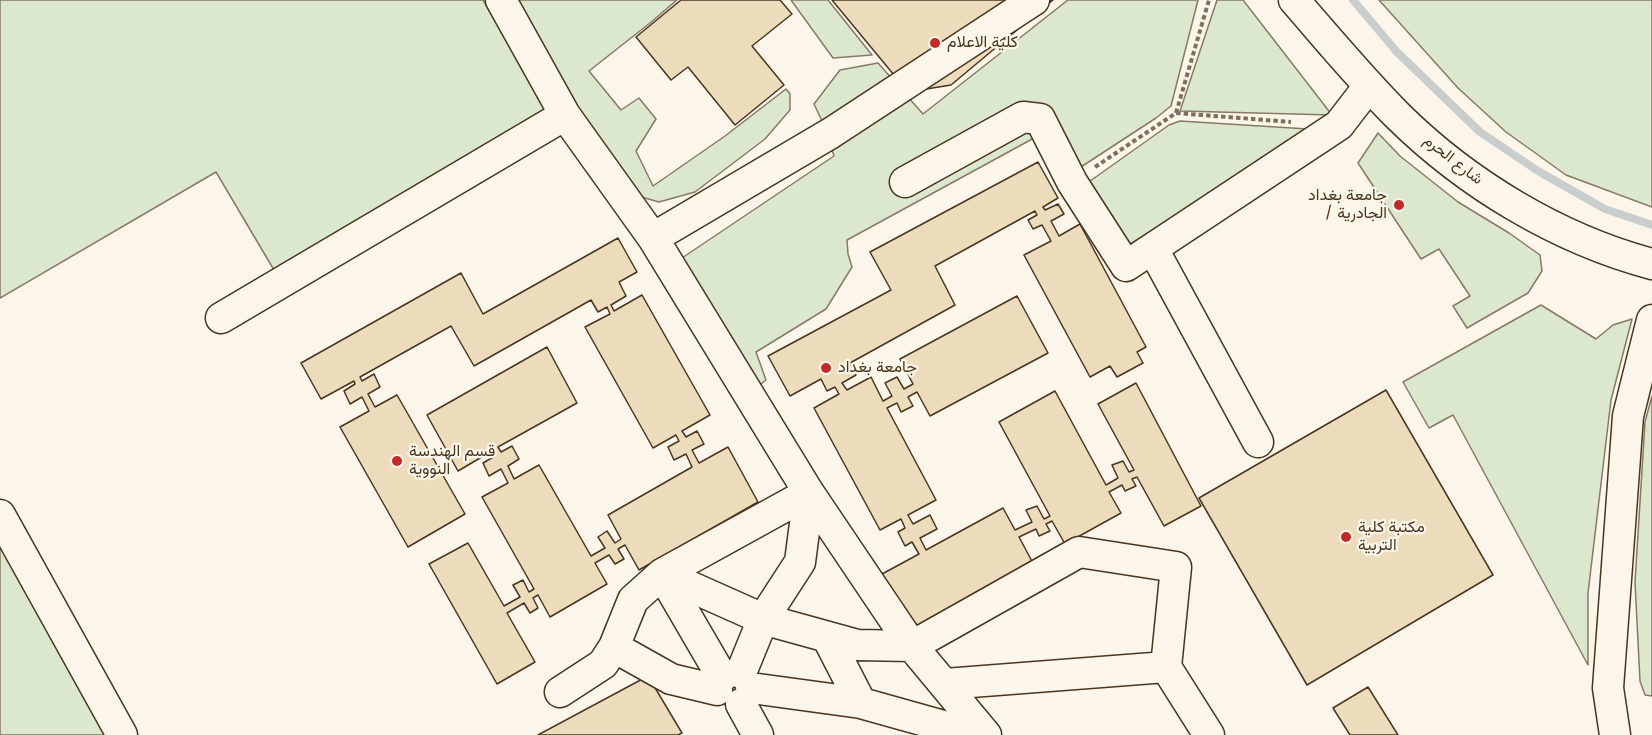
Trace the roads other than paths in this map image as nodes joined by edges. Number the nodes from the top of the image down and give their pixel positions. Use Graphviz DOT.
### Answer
graph roads {
  1 [pos="501,0"];
  2 [pos="1034,0"];
  3 [pos="1294,0"];
  4 [pos="1369,86"];
  5 [pos="566,115"];
  6 [pos="905,182"];
  7 [pos="652,238"];
  8 [pos="1153,249"];
  9 [pos="1652,264"];
  10 [pos="221,318"];
  11 [pos="1652,320"];
  12 [pos="1258,442"];
  13 [pos="809,493"];
  14 [pos="0,515"];
  15 [pos="662,574"];
  16 [pos="763,619"];
  17 [pos="827,637"];
  18 [pos="912,646"];
  19 [pos="614,647"];
  20 [pos="1166,667"];
  21 [pos="945,684"];
  22 [pos="735,687"];
  23 [pos="560,692"];
  24 [pos="861,703"];
  25 [pos="122,735"];
  26 [pos="758,735"];
  27 [pos="975,735"];
  28 [pos="986,735"];
  29 [pos="1209,735"];
  30 [pos="1615,735"];
  1 -- 5 [label="street"];
  2 -- 7 [label="street"];
  3 -- 4 [label="street, شارع الحرم"];
  4 -- 8 [label="street"];
  4 -- 9 [label="street, شارع الحرم"];
  5 -- 7 [label="street"];
  5 -- 10 [label="street"];
  6 -- 8 [label="street"];
  7 -- 13 [label="street"];
  8 -- 12 [label="street"];
  11 -- 30 [label="street"];
  13 -- 15 [label="street"];
  13 -- 16 [label="street"];
  13 -- 18 [label="street"];
  14 -- 25 [label="street"];
  15 -- 16 [label="street"];
  15 -- 19 [label="street"];
  15 -- 22 [label="street"];
  16 -- 17 [label="street"];
  16 -- 22 [label="street"];
  17 -- 18 [label="street"];
  17 -- 24 [label="street"];
  18 -- 20 [label="street"];
  18 -- 21 [label="street"];
  19 -- 22 [label="street"];
  19 -- 23 [label="street"];
  20 -- 21 [label="street"];
  20 -- 29 [label="street"];
  21 -- 28 [label="street"];
  22 -- 24 [label="street"];
  22 -- 26 [label="street"];
  24 -- 27 [label="street"];
}
